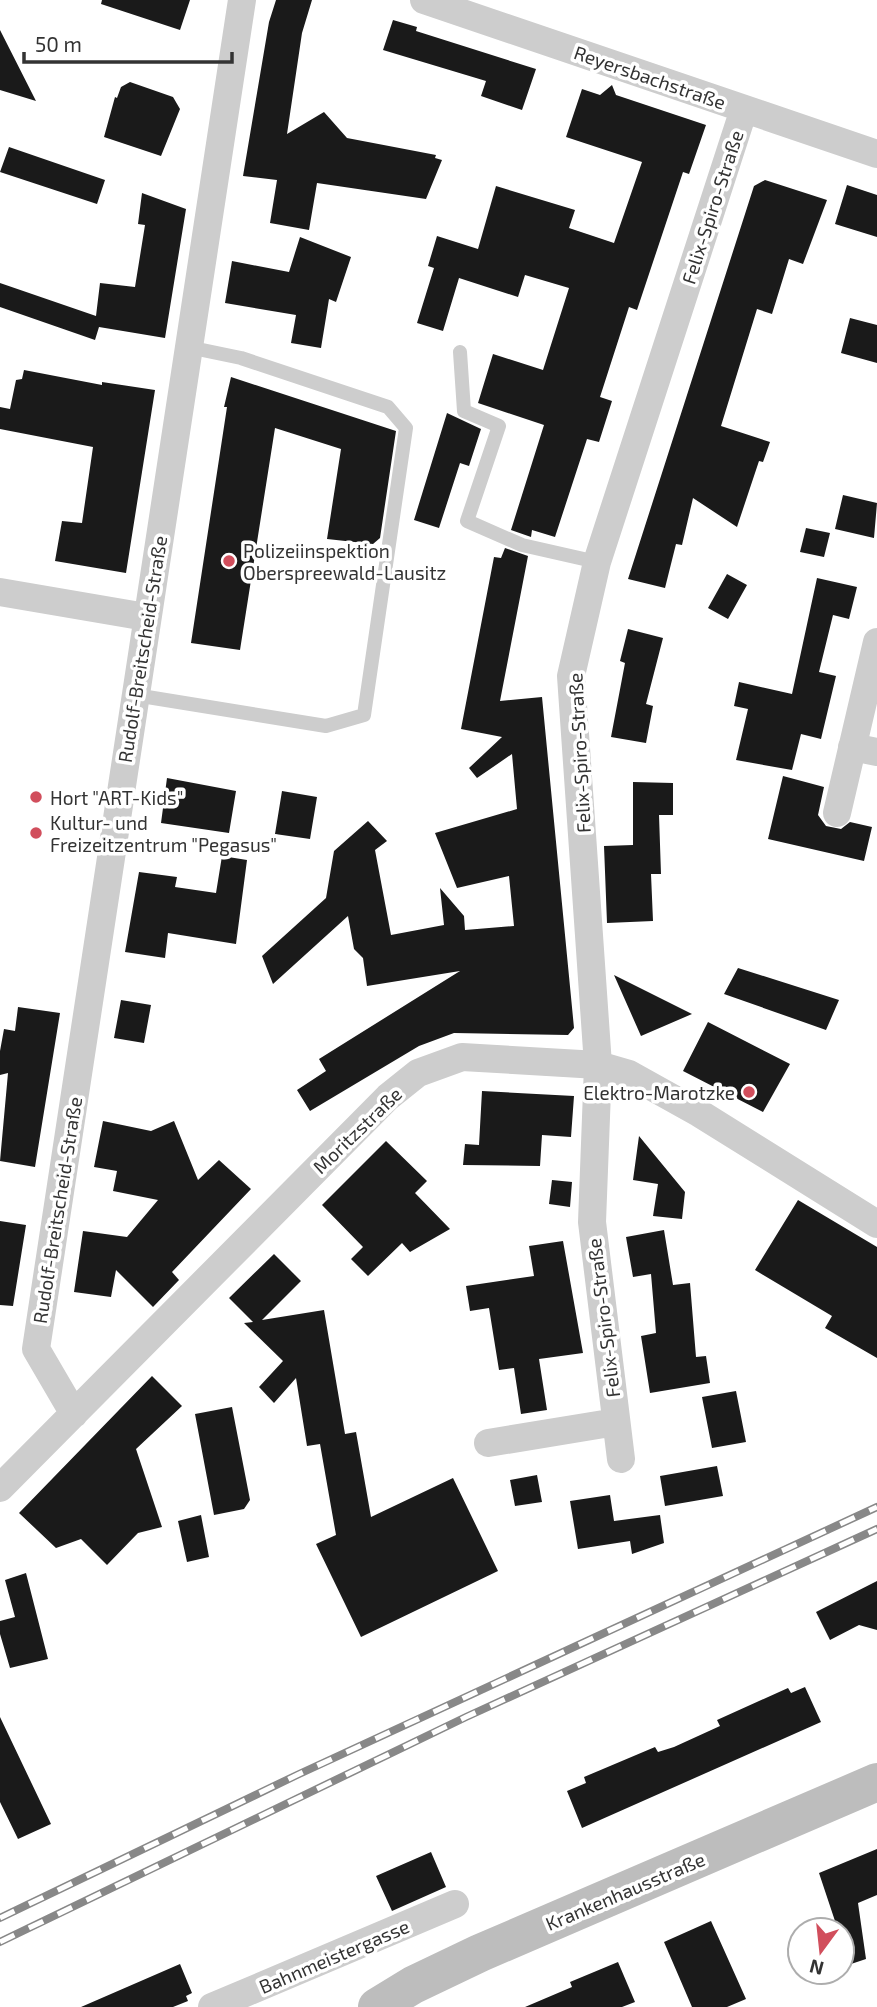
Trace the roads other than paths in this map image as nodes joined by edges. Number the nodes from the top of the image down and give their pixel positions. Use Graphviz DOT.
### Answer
graph roads {
  1 [pos="242,0"];
  2 [pos="424,0"];
  3 [pos="744,108"];
  4 [pos="877,154"];
  5 [pos="188,347"];
  6 [pos="460,352"];
  7 [pos="597,562"];
  8 [pos="0,592"];
  9 [pos="146,617"];
  10 [pos="877,642"];
  11 [pos="135,695"];
  12 [pos="865,749"];
  13 [pos="837,813"];
  14 [pos="598,1065"];
  15 [pos="877,1224"];
  16 [pos="74,1414"];
  17 [pos="616,1422"];
  18 [pos="488,1443"];
  19 [pos="621,1459"];
  20 [pos="0,1488"];
  21 [pos="877,1782"];
  22 [pos="456,1904"];
  23 [pos="212,2007"];
  24 [pos="377,2007"];
  1 -- 5 [label="street, Rudolf-Breitscheid-Straße"];
  2 -- 3 [label="street, Reyersbachstraße"];
  3 -- 4 [label="street, Reyersbachstraße"];
  3 -- 7 [label="street, Felix-Spiro-Straße"];
  5 -- 9 [label="street, Rudolf-Breitscheid-Straße"];
  5 -- 11 [label="lane"];
  6 -- 7 [label="lane"];
  7 -- 14 [label="street, Felix-Spiro-Straße"];
  8 -- 9 [label="street"];
  9 -- 11 [label="street, Rudolf-Breitscheid-Straße"];
  10 -- 12 [label="street"];
  11 -- 16 [label="street, Rudolf-Breitscheid-Straße"];
  12 -- 13 [label="street"];
  14 -- 15 [label="street, Moritzstraße"];
  14 -- 16 [label="street, Moritzstraße"];
  14 -- 17 [label="street, Felix-Spiro-Straße"];
  16 -- 20 [label="street, Moritzstraße"];
  17 -- 18 [label="street, Felix-Spiro-Straße"];
  17 -- 19 [label="street, Felix-Spiro-Straße"];
  21 -- 24 [label="main road, Krankenhausstraße"];
  22 -- 23 [label="street, Bahnmeistergasse"];
}
